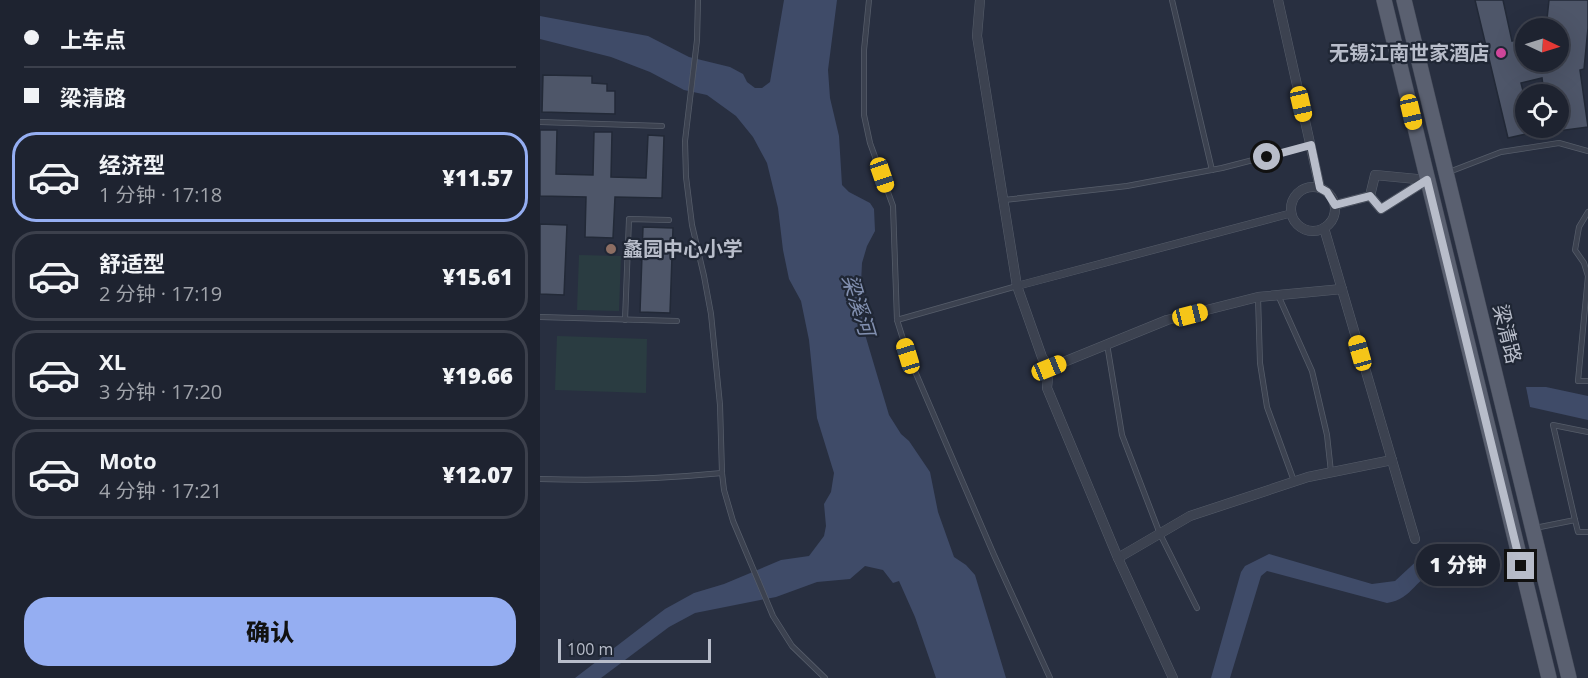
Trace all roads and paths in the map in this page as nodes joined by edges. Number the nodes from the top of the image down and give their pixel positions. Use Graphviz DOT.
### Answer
graph roads {
  1 [pos="698,0"];
  2 [pos="869,0"];
  3 [pos="980,0"];
  4 [pos="1172,0"];
  5 [pos="1278,0"];
  6 [pos="1384,0"];
  7 [pos="1404,0"];
  8 [pos="540,122"];
  9 [pos="662,126"];
  10 [pos="1311,145"];
  11 [pos="1588,151"];
  12 [pos="1212,170"];
  13 [pos="1446,173"];
  14 [pos="1427,180"];
  15 [pos="1320,188"];
  16 [pos="1370,196"];
  17 [pos="1004,200"];
  18 [pos="1335,205"];
  19 [pos="1588,212"];
  20 [pos="1292,213"];
  21 [pos="669,220"];
  22 [pos="1324,228"];
  23 [pos="1017,286"];
  24 [pos="1341,289"];
  25 [pos="1278,295"];
  26 [pos="1258,297"];
  27 [pos="540,317"];
  28 [pos="897,320"];
  29 [pos="625,321"];
  30 [pos="677,321"];
  31 [pos="1107,344"];
  32 [pos="1049,368"];
  33 [pos="1588,381"];
  34 [pos="1588,432"];
  35 [pos="1392,460"];
  36 [pos="1331,472"];
  37 [pos="722,473"];
  38 [pos="540,479"];
  39 [pos="1294,481"];
  40 [pos="1575,520"];
  41 [pos="1533,529"];
  42 [pos="1588,532"];
  43 [pos="1160,534"];
  44 [pos="1415,538"];
  45 [pos="1118,558"];
  46 [pos="1197,608"];
  47 [pos="825,678"];
  48 [pos="1050,678"];
  49 [pos="1173,678"];
  50 [pos="1549,678"];
  51 [pos="1569,678"];
  1 -- 37 [label="lane"];
  2 -- 28 [label="lane"];
  3 -- 17 [label="street"];
  4 -- 12 [label="lane"];
  5 -- 10 [label="street"];
  6 -- 14 [label="main road"];
  7 -- 13 [label="main road, 梁清路"];
  8 -- 9 [label="lane"];
  10 -- 12 [label="lane"];
  10 -- 15 [label="street"];
  11 -- 13 [label="lane"];
  12 -- 17 [label="lane"];
  13 -- 14 [label="main road"];
  13 -- 41 [label="main road, 梁清路"];
  14 -- 16 [label="street"];
  14 -- 16 [label="street"];
  14 -- 50 [label="main road"];
  15 -- 18 [label="street"];
  15 -- 20 [label="street"];
  16 -- 18 [label="street"];
  17 -- 23 [label="street"];
  18 -- 22 [label="street"];
  19 -- 33 [label="lane"];
  20 -- 22 [label="street"];
  20 -- 23 [label="street"];
  21 -- 29 [label="lane"];
  22 -- 24 [label="street"];
  23 -- 28 [label="lane"];
  23 -- 32 [label="street"];
  24 -- 25 [label="street"];
  24 -- 35 [label="street"];
  25 -- 26 [label="street"];
  25 -- 36 [label="lane"];
  26 -- 31 [label="street"];
  26 -- 39 [label="lane"];
  27 -- 29 [label="lane"];
  28 -- 48 [label="lane"];
  29 -- 30 [label="lane"];
  31 -- 32 [label="street"];
  31 -- 43 [label="lane"];
  32 -- 45 [label="street"];
  34 -- 40 [label="lane"];
  35 -- 36 [label="street"];
  35 -- 44 [label="street"];
  36 -- 39 [label="street"];
  37 -- 38 [label="lane"];
  37 -- 47 [label="lane"];
  39 -- 43 [label="street"];
  40 -- 41 [label="lane"];
  40 -- 42 [label="lane"];
  41 -- 51 [label="main road, 梁清路"];
  43 -- 45 [label="street"];
  43 -- 46 [label="lane"];
  45 -- 49 [label="street"];
}
